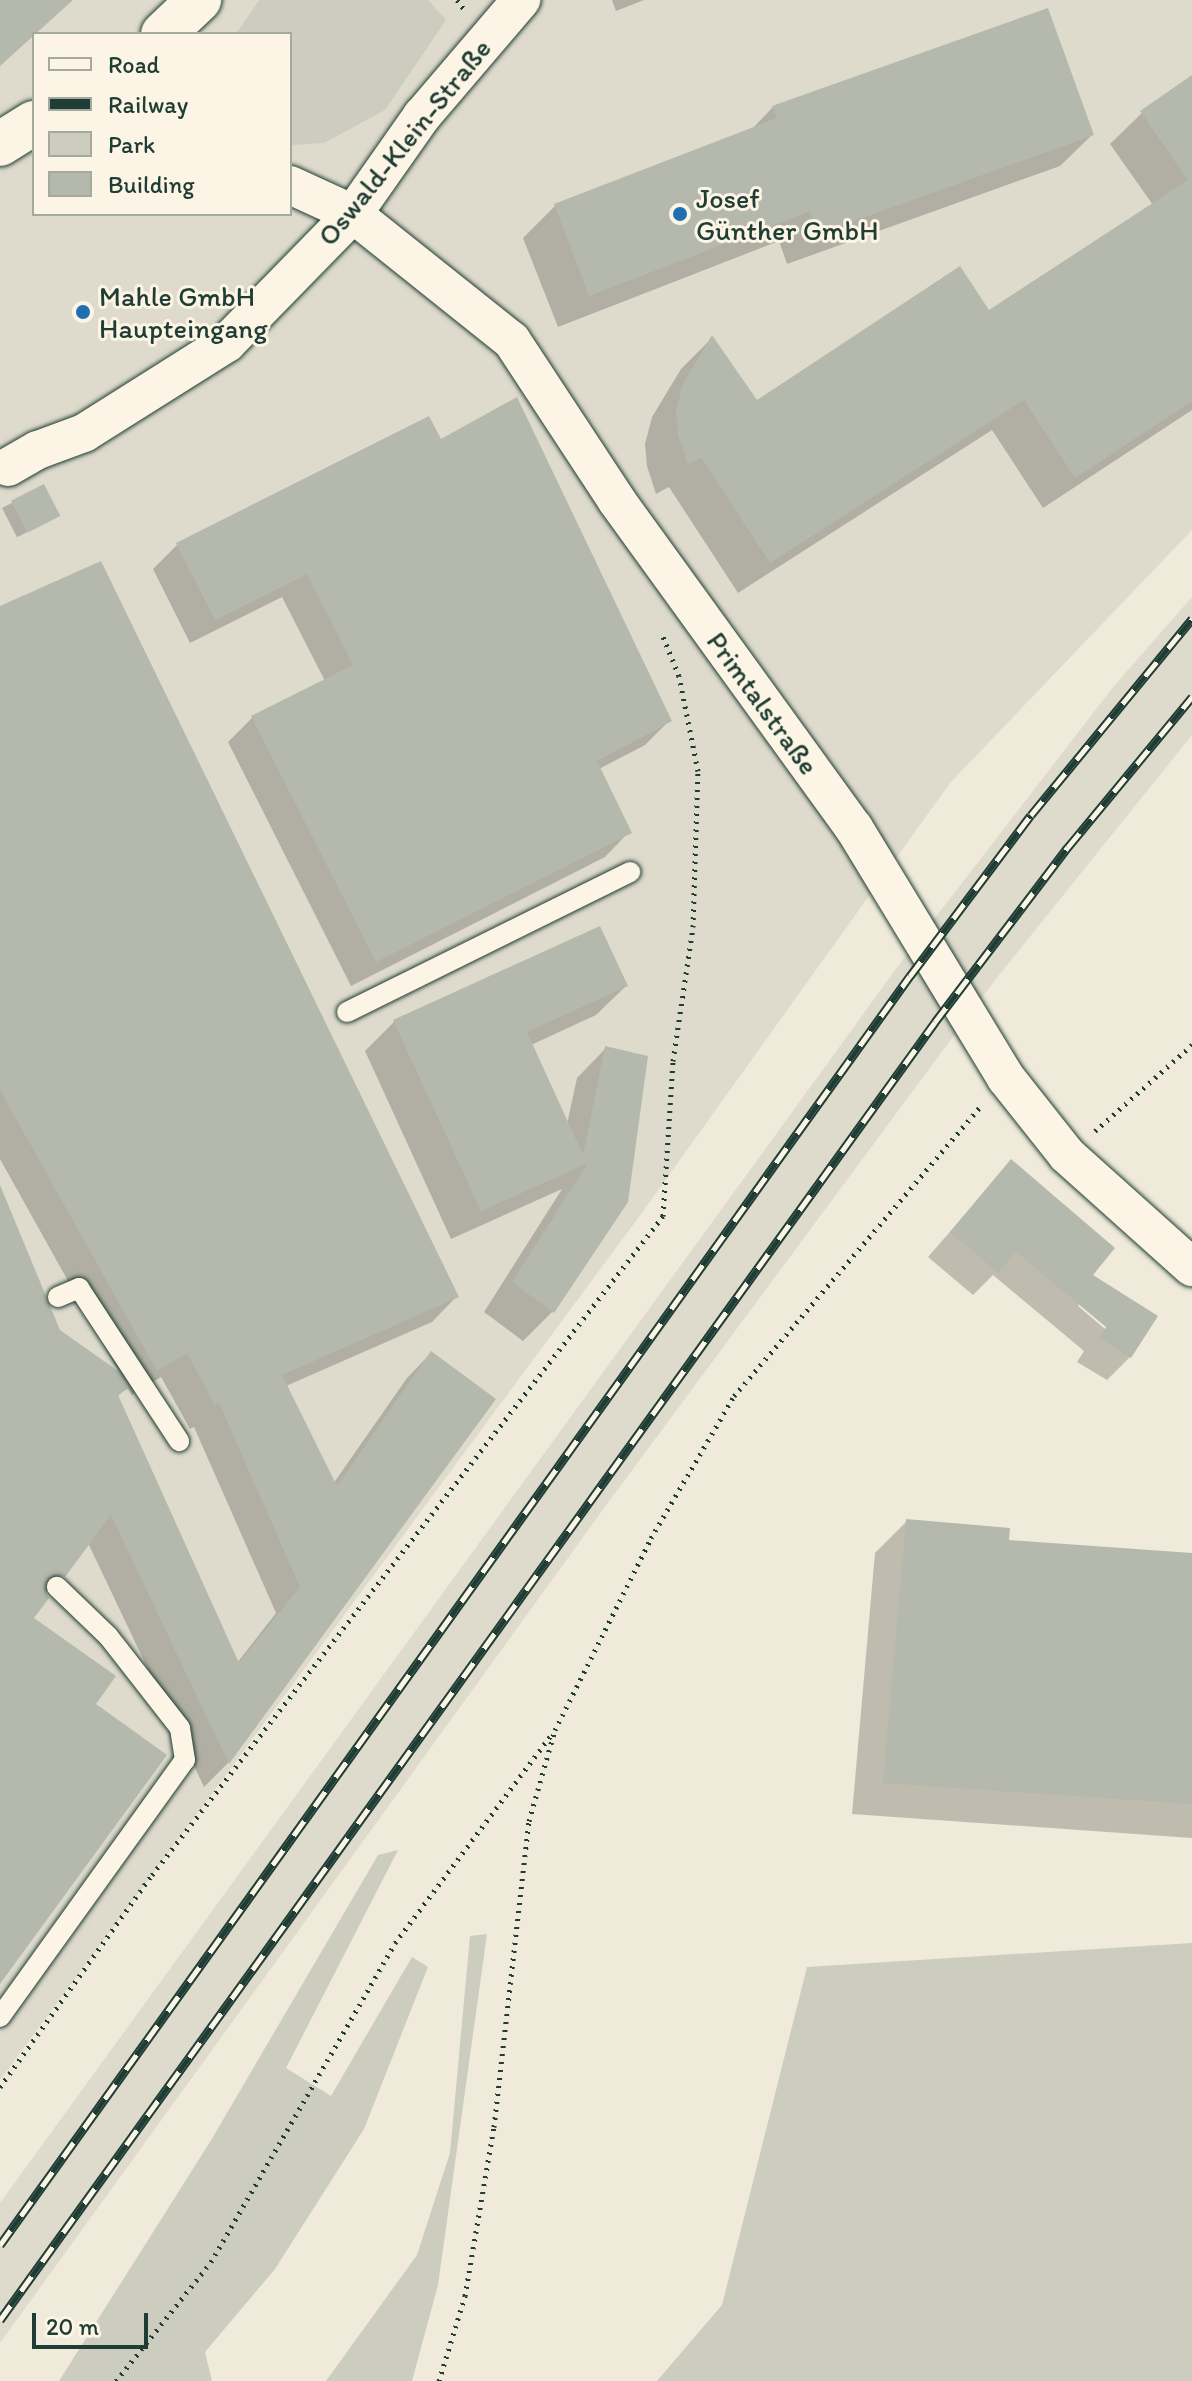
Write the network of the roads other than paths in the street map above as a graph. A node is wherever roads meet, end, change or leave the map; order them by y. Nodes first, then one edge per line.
1 (199, 0) edge
2 (521, 0) edge
3 (165, 32) edge
4 (32, 124) edge
5 (0, 144) edge
6 (292, 186) edge
7 (353, 214) junction
8 (4, 468) edge
9 (630, 872) dead end
10 (347, 1012) dead end
11 (1192, 1267) edge
12 (58, 1297) dead end
13 (179, 1441) dead end
14 (57, 1587) dead end
15 (0, 2017) edge

1 - 3 street
2 - 7 street, Oswald-Klein-Straße
4 - 5 street
6 - 7 street, Primtalstraße
7 - 8 street, Oswald-Klein-Straße
7 - 11 street, Primtalstraße
9 - 10 lane
12 - 13 lane
14 - 15 lane

